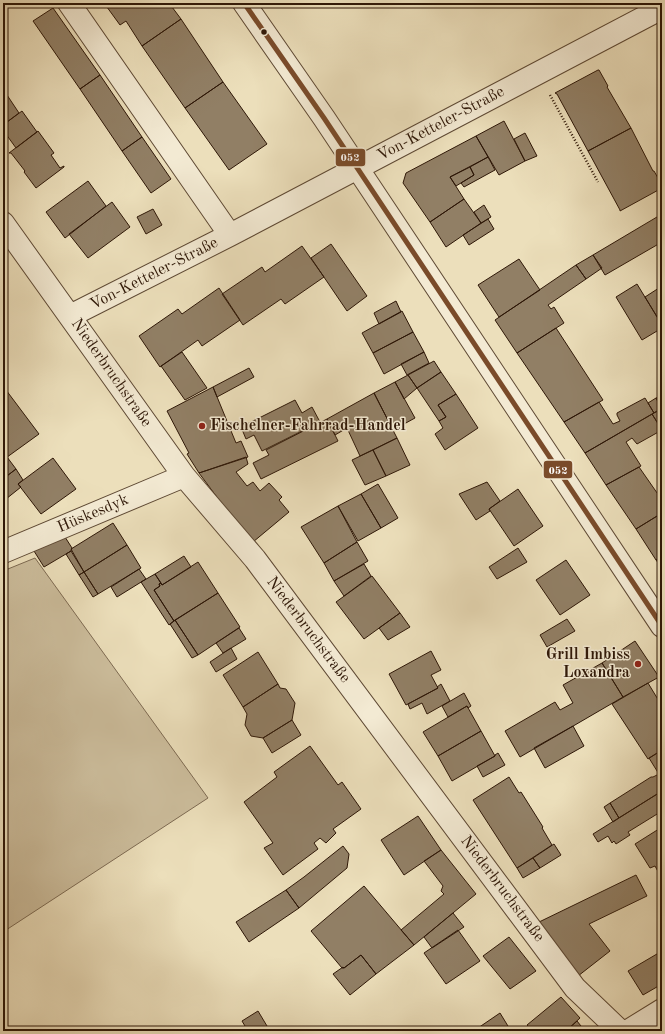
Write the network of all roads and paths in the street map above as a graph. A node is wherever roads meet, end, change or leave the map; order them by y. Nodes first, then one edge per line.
1 (69, 3) edge
2 (244, 3) edge
3 (662, 8) edge
4 (538, 73) junction
5 (356, 169) junction
6 (598, 182) dead end
7 (3, 222) edge
8 (230, 235) junction
9 (70, 316) junction
10 (184, 476) junction
11 (3, 552) edge
12 (662, 626) edge
13 (662, 1010) edge
14 (620, 1031) edge
15 (628, 1031) edge

1 - 8 street
2 - 5 street
3 - 4 street, Von-Ketteler-Straße
4 - 5 street, Von-Ketteler-Straße
4 - 6 path
5 - 8 street, Von-Ketteler-Straße
5 - 12 street
7 - 9 street, Niederbruchstraße
8 - 9 street, Von-Ketteler-Straße
9 - 10 street, Niederbruchstraße
10 - 11 street, Hüskesdyk
10 - 14 street, Niederbruchstraße
13 - 15 street

